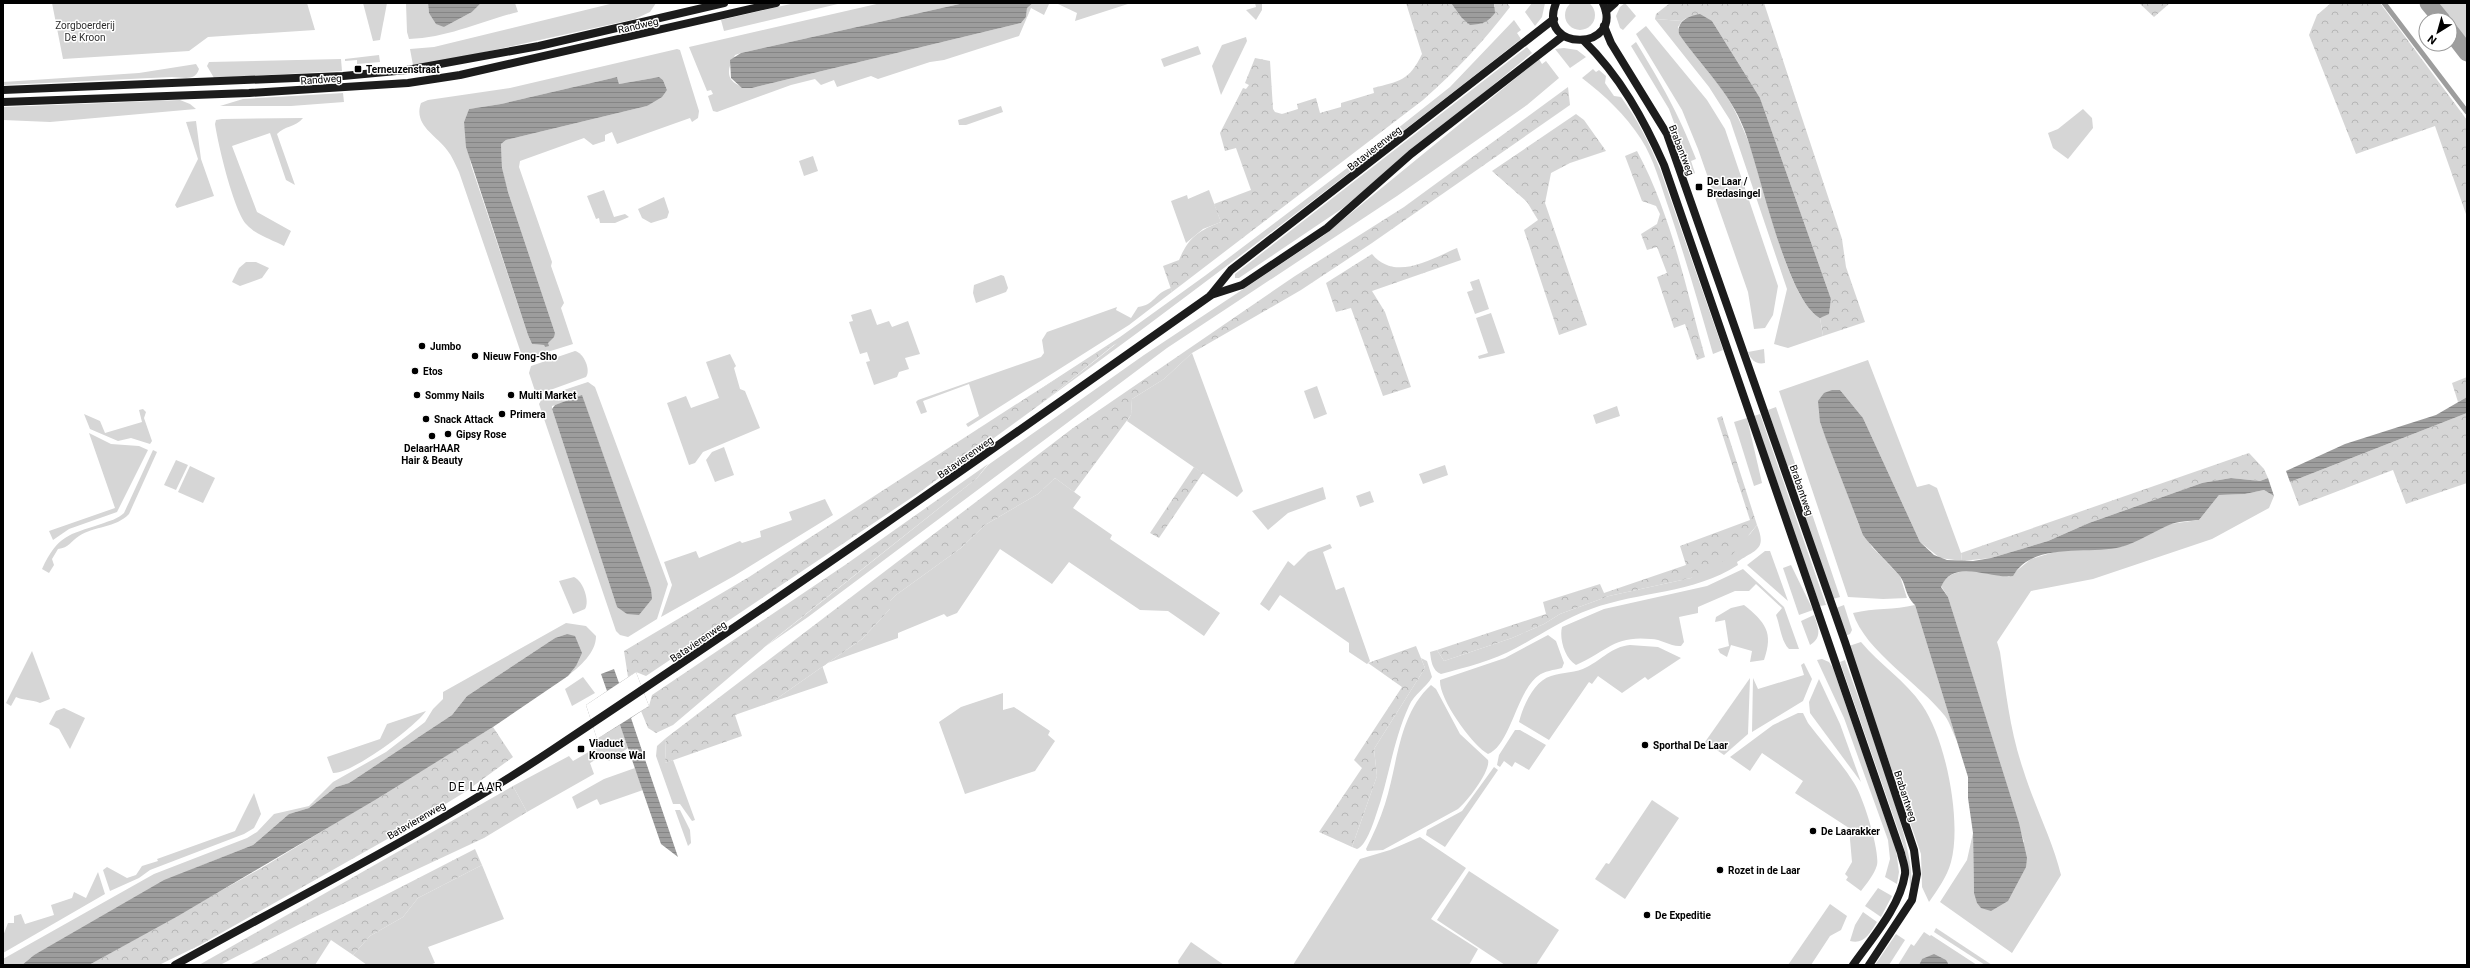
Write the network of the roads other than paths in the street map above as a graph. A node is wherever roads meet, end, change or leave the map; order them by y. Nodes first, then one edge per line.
1 (724, 3) edge
2 (776, 3) edge
3 (1556, 3) edge
4 (1615, 3) edge
5 (1605, 7) edge
6 (1554, 19) junction
7 (1604, 26) junction
8 (1564, 36) junction
9 (1584, 41) junction
10 (3, 90) edge
11 (3, 102) edge
12 (1210, 296) junction
13 (175, 965) edge
14 (1853, 965) edge
15 (1870, 965) edge

1 - 10 street, Randweg
2 - 11 street, Randweg
3 - 6 street
4 - 5 street
5 - 7 street
6 - 8 street
6 - 12 street, Batavierenweg
7 - 9 street
7 - 15 street, Brabantweg
8 - 9 street
8 - 12 street, Batavierenweg
9 - 14 street
12 - 13 street, Batavierenweg

